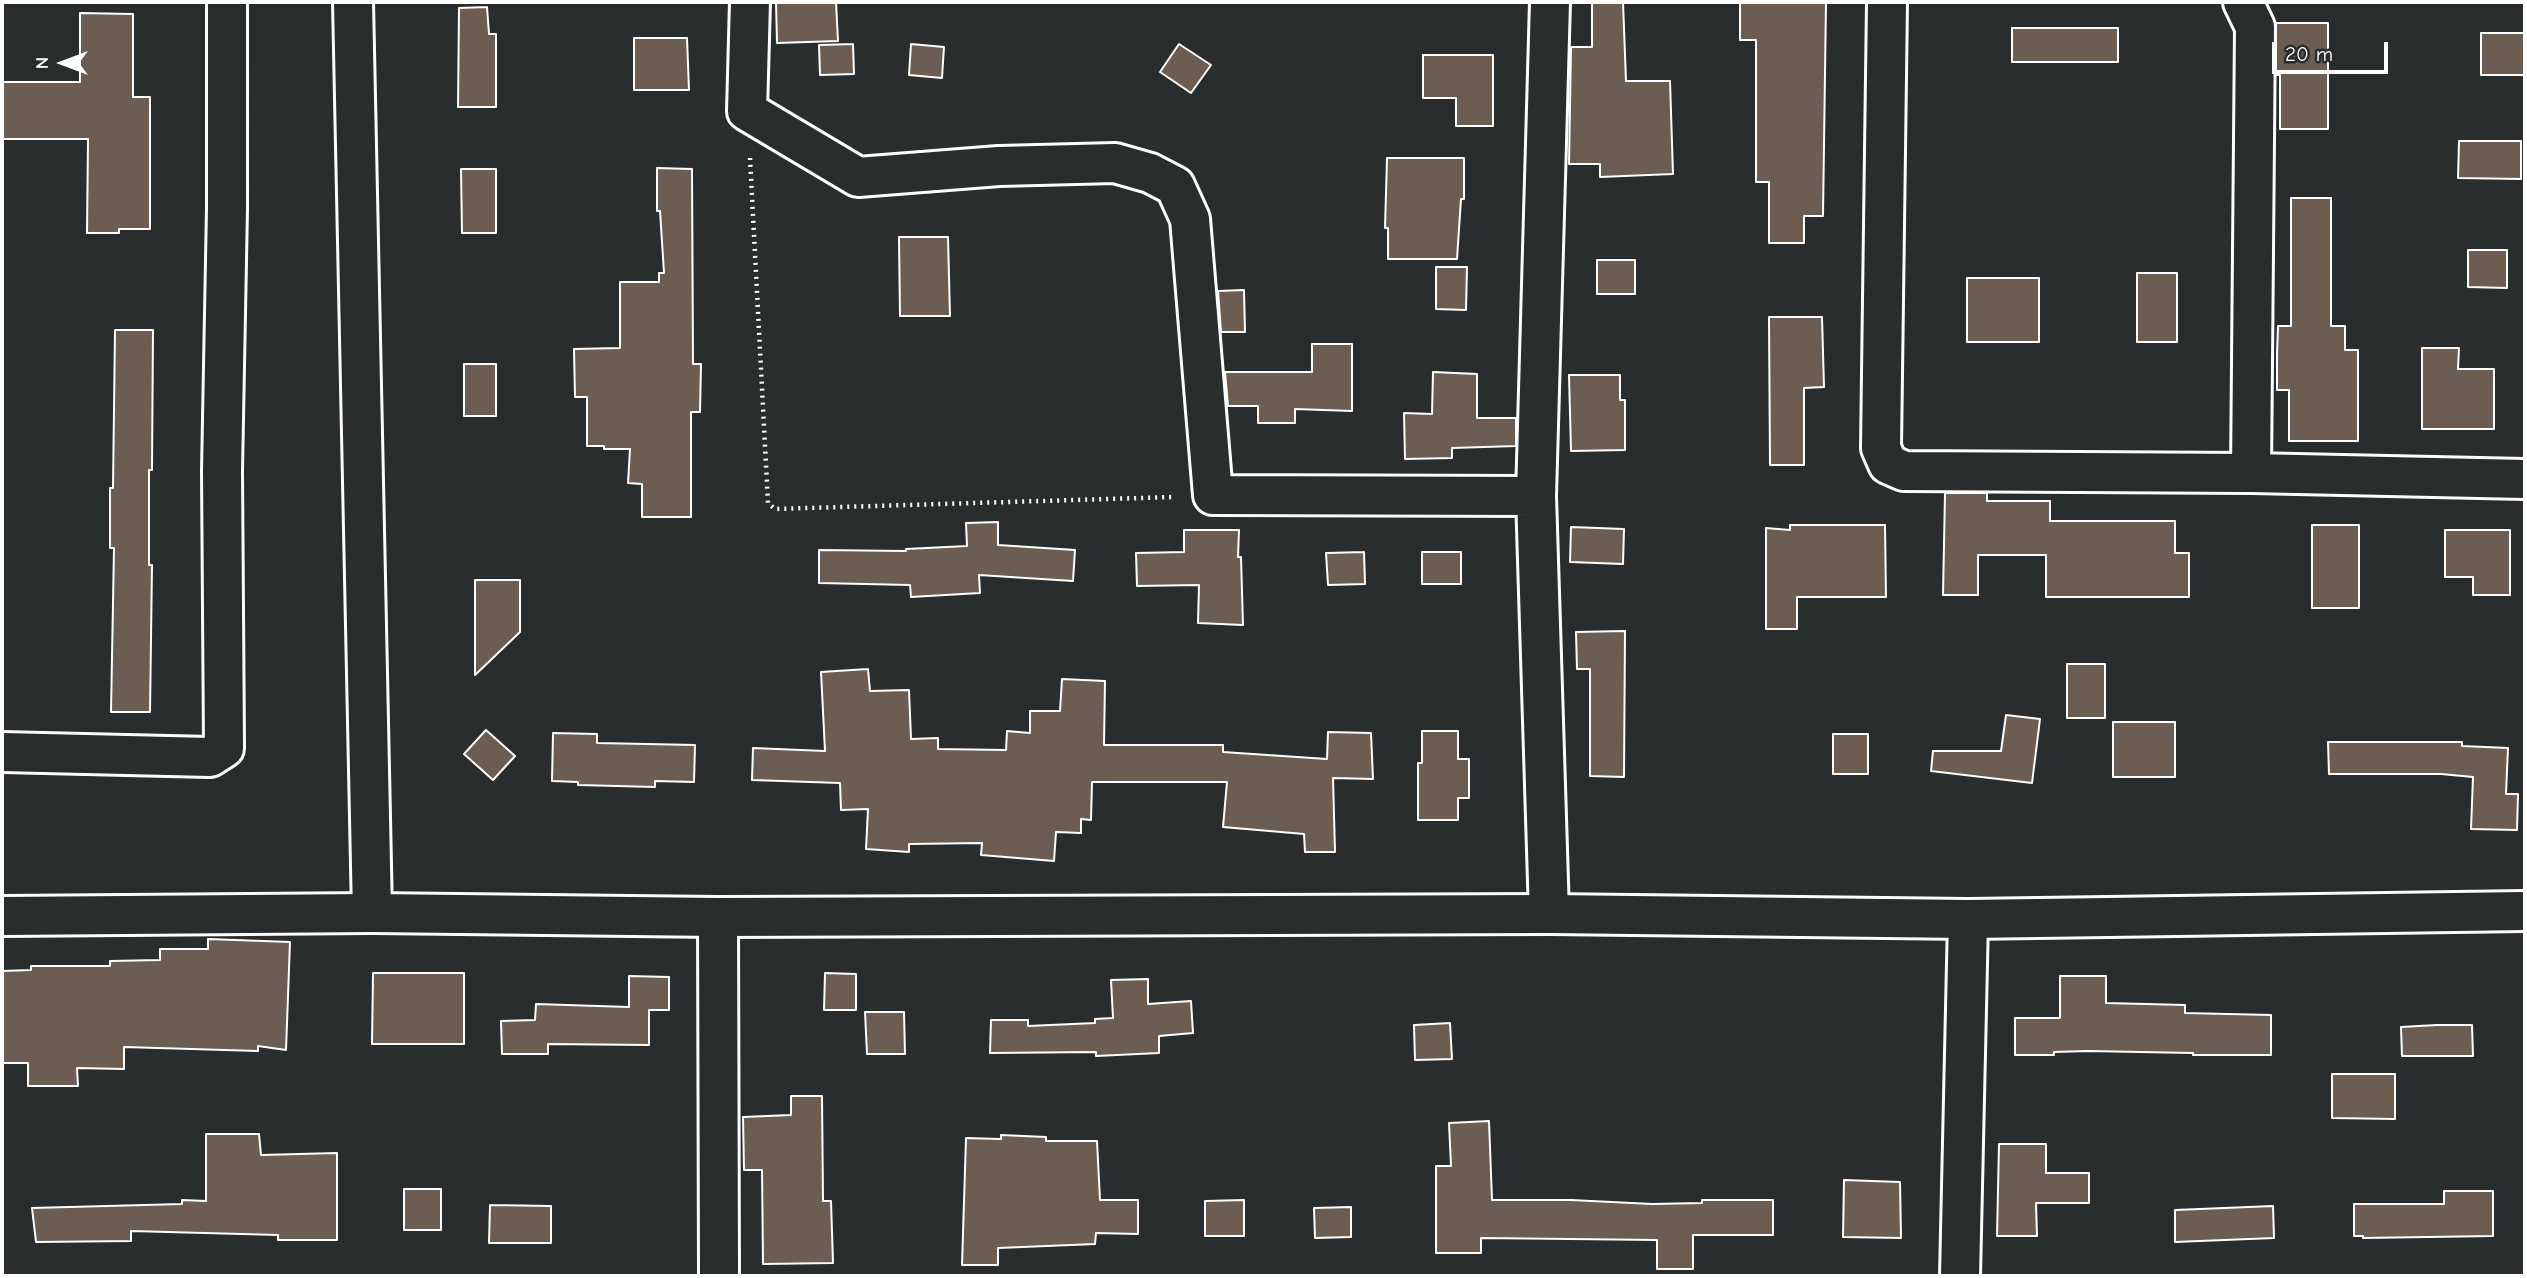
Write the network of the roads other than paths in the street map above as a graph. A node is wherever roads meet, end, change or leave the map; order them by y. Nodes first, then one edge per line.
1 (227, 2) edge
2 (353, 2) edge
3 (750, 2) edge
4 (1550, 2) edge
5 (1887, 2) edge
6 (2244, 2) edge
7 (2251, 473) junction
8 (2525, 480) edge
9 (1536, 496) junction
10 (2, 752) edge
11 (2525, 911) edge
12 (372, 913) junction
13 (1549, 914) junction
14 (2, 916) edge
15 (718, 917) junction
16 (1968, 919) junction
17 (1966, 1275) edge
18 (719, 1276) edge

1 - 10 street
2 - 12 street
3 - 9 street
4 - 9 street
5 - 7 street
6 - 7 street
7 - 8 street
9 - 13 street
11 - 16 street
12 - 14 street
12 - 15 street
13 - 15 street
13 - 16 street
15 - 18 street
16 - 17 street

